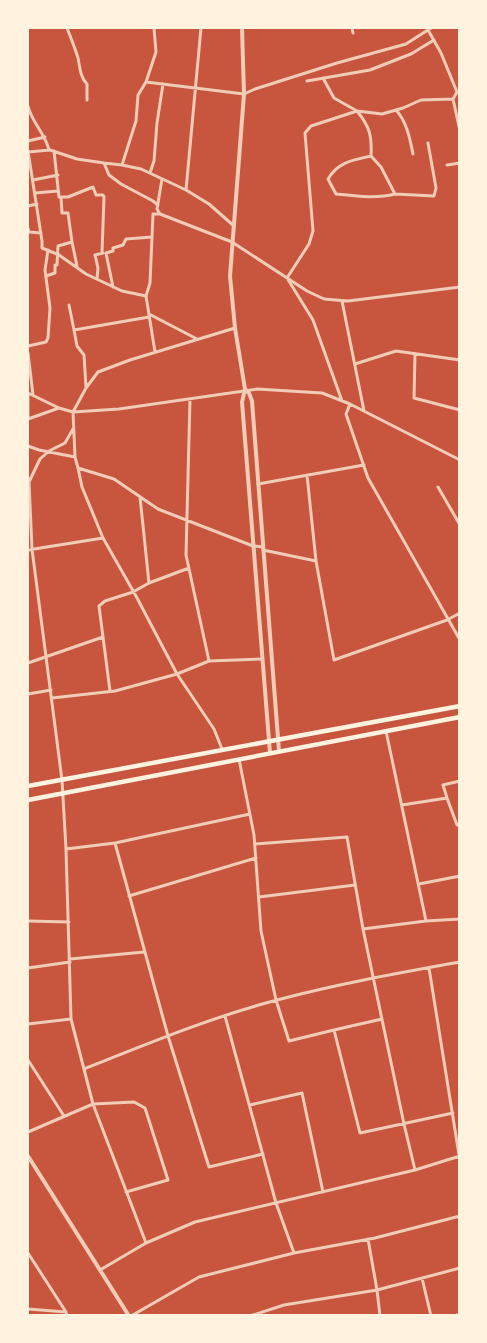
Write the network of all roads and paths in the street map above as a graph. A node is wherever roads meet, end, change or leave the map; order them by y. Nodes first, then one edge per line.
1 (67, 28) edge
2 (154, 28) edge
3 (201, 28) edge
4 (242, 28) edge
5 (352, 28) edge
6 (430, 29) edge
7 (353, 32) dead end
8 (434, 40) junction
9 (323, 78) junction
10 (307, 81) dead end
11 (146, 82) junction
12 (163, 84) junction
13 (195, 88) junction
14 (458, 93) edge
15 (244, 94) junction
16 (453, 99) junction
17 (87, 100) dead end
18 (28, 106) edge
19 (396, 110) junction
20 (357, 111) junction
21 (29, 118) edge
22 (460, 132) edge
23 (45, 137) junction
24 (28, 141) edge
25 (428, 143) dead end
26 (50, 150) junction
27 (54, 151) junction
28 (28, 152) edge
29 (413, 154) dead end
30 (371, 156) junction
31 (460, 163) edge
32 (104, 164) junction
33 (122, 164) junction
34 (447, 165) dead end
35 (150, 173) junction
36 (58, 176) junction
37 (162, 179) junction
38 (33, 180) junction
39 (186, 190) junction
40 (58, 191) junction
41 (35, 193) junction
42 (396, 194) junction
43 (61, 197) junction
44 (37, 204) junction
45 (158, 205) junction
46 (28, 206) edge
47 (160, 214) junction
48 (234, 226) junction
49 (28, 228) edge
50 (41, 233) junction
51 (152, 237) junction
52 (72, 242) junction
53 (232, 242) junction
54 (48, 250) junction
55 (104, 253) junction
56 (59, 255) junction
57 (77, 267) junction
58 (46, 276) junction
59 (287, 278) junction
60 (97, 279) junction
61 (113, 287) junction
62 (460, 287) edge
63 (146, 296) junction
64 (342, 301) junction
65 (69, 305) dead end
66 (149, 315) junction
67 (236, 328) junction
68 (74, 330) junction
69 (198, 339) junction
70 (28, 346) edge
71 (156, 352) junction
72 (28, 353) edge
73 (415, 354) junction
74 (460, 360) edge
75 (355, 364) junction
76 (86, 388) junction
77 (245, 389) junction
78 (28, 393) edge
79 (33, 395) junction
80 (190, 399) junction
81 (342, 401) junction
82 (350, 404) junction
83 (59, 408) junction
84 (460, 410) edge
85 (364, 411) junction
86 (73, 412) junction
87 (28, 419) edge
88 (73, 429) junction
89 (28, 446) edge
90 (48, 452) junction
91 (75, 457) junction
92 (460, 460) edge
93 (364, 465) junction
94 (78, 468) junction
95 (28, 475) edge
96 (308, 475) junction
97 (29, 482) edge
98 (258, 484) junction
99 (438, 487) dead end
100 (140, 497) junction
101 (188, 520) junction
102 (460, 525) edge
103 (103, 538) junction
104 (253, 546) junction
105 (30, 549) edge
106 (263, 549) junction
107 (316, 561) junction
108 (189, 568) junction
109 (149, 583) junction
110 (133, 592) junction
111 (460, 613) edge
112 (447, 620) junction
113 (103, 637) junction
114 (460, 640) edge
115 (47, 658) junction
116 (262, 659) junction
117 (209, 660) junction
118 (28, 663) edge
119 (177, 674) junction
120 (51, 690) junction
121 (110, 692) junction
122 (28, 694) edge
123 (52, 698) junction
124 (460, 706) edge
125 (460, 717) edge
126 (386, 731) junction
127 (278, 739) junction
128 (269, 740) junction
129 (222, 750) junction
130 (280, 751) junction
131 (270, 753) junction
132 (239, 759) junction
133 (62, 780) junction
134 (460, 781) edge
135 (28, 786) edge
136 (63, 793) junction
137 (447, 798) junction
138 (28, 800) edge
139 (402, 806) junction
140 (250, 814) junction
141 (460, 825) edge
142 (115, 843) junction
143 (255, 844) junction
144 (66, 849) junction
145 (256, 858) junction
146 (460, 876) edge
147 (419, 884) junction
148 (355, 885) junction
149 (129, 896) junction
150 (258, 896) junction
151 (460, 919) edge
152 (28, 921) edge
153 (426, 921) junction
154 (69, 922) junction
155 (363, 929) junction
156 (144, 952) junction
157 (70, 960) junction
158 (460, 962) edge
159 (28, 968) edge
160 (429, 968) junction
161 (374, 978) junction
162 (276, 1000) junction
163 (225, 1016) junction
164 (382, 1018) junction
165 (71, 1019) junction
166 (28, 1024) edge
167 (334, 1030) junction
168 (168, 1036) junction
169 (28, 1060) edge
170 (84, 1068) junction
171 (93, 1104) junction
172 (250, 1105) junction
173 (453, 1113) junction
174 (64, 1116) junction
175 (404, 1124) junction
176 (28, 1132) edge
177 (263, 1154) junction
178 (28, 1156) edge
179 (459, 1156) edge
180 (460, 1161) edge
181 (415, 1170) junction
182 (126, 1192) junction
183 (323, 1192) junction
184 (276, 1203) junction
185 (460, 1216) edge
186 (368, 1239) junction
187 (146, 1242) junction
188 (28, 1253) edge
189 (294, 1253) junction
190 (460, 1268) edge
191 (100, 1270) junction
192 (422, 1278) junction
193 (377, 1290) junction
194 (28, 1309) edge
195 (67, 1314) edge
196 (460, 1314) edge
197 (130, 1316) edge
198 (250, 1316) edge
199 (380, 1316) edge
200 (431, 1316) edge
201 (455, 1316) edge

1 - 17 street
2 - 11 street
3 - 13 street
4 - 15 street
5 - 7 street
6 - 8 street
6 - 15 street
8 - 9 street
8 - 14 street
9 - 10 street
9 - 20 street
11 - 12 street
11 - 33 street
12 - 13 street
12 - 35 street
13 - 15 street
13 - 39 street
14 - 16 street
15 - 48 street
16 - 19 street
16 - 22 street
18 - 21 street
19 - 20 street
19 - 29 street
20 - 30 street
20 - 59 street
21 - 23 street
23 - 24 street
23 - 26 street
25 - 42 street
26 - 27 street
26 - 28 street
27 - 32 street
27 - 36 street
28 - 38 street
30 - 42 street
30 - 42 street
31 - 34 street
32 - 33 street
32 - 45 street
33 - 35 street
35 - 37 street
36 - 38 street
36 - 40 street
37 - 39 street
37 - 45 street
38 - 41 street
39 - 48 street
40 - 41 street
40 - 43 street
41 - 44 street
43 - 52 street
43 - 55 street
44 - 46 street
44 - 50 street
45 - 47 street
47 - 51 street
47 - 53 street
48 - 53 street
49 - 50 street
50 - 54 street
51 - 55 street
51 - 63 street
52 - 56 street
52 - 57 street
53 - 59 street
53 - 67 street
54 - 56 street
54 - 58 street
55 - 60 street
55 - 61 street
56 - 57 street
56 - 58 street
57 - 60 street
58 - 70 street
59 - 64 street
59 - 81 street
60 - 61 street
61 - 63 street
62 - 64 street
63 - 66 street
64 - 75 street
65 - 68 street
66 - 68 street
66 - 69 street
66 - 71 street
67 - 69 street
67 - 77 street
68 - 76 street
69 - 71 street
71 - 76 street
72 - 79 street
73 - 74 street
73 - 75 street
73 - 84 street
75 - 85 street
76 - 86 street
77 - 80 street
77 - 81 street
77 - 98 street
77 - 104 street
78 - 79 street
78 - 87 street
79 - 83 street
80 - 86 street
80 - 101 street
81 - 82 street
82 - 85 street
82 - 93 street
83 - 86 street
83 - 87 street
85 - 92 street
86 - 88 street
88 - 90 street
88 - 91 street
89 - 90 street
90 - 91 street
90 - 97 street
91 - 94 street
93 - 96 street
93 - 112 street
94 - 100 street
94 - 103 street
95 - 97 street
96 - 98 street
96 - 107 street
97 - 105 street
98 - 106 street
99 - 102 street
100 - 101 street
100 - 109 street
101 - 104 street
101 - 108 street
103 - 105 street
103 - 110 street
104 - 106 street
104 - 116 street
105 - 115 street
106 - 107 street
106 - 127 street
107 - 112 street
108 - 109 street
108 - 117 street
109 - 110 street
110 - 113 street
110 - 119 street
111 - 112 street
112 - 114 street
113 - 115 street
113 - 121 street
115 - 118 street
115 - 120 street
116 - 117 street
116 - 128 street
117 - 119 street
119 - 121 street
119 - 129 street
120 - 122 street
120 - 123 street
121 - 123 street
123 - 133 street
124 - 127 main road
125 - 126 main road
126 - 130 main road
126 - 139 street
127 - 128 main road
127 - 130 street
128 - 129 main road
128 - 131 street
129 - 133 main road
130 - 131 main road
131 - 132 main road
132 - 136 main road
132 - 140 street
133 - 135 main road
133 - 136 street
134 - 137 street
136 - 138 main road
136 - 144 street
137 - 139 street
137 - 141 street
139 - 147 street
140 - 142 street
140 - 143 street
142 - 144 street
142 - 149 street
143 - 145 street
143 - 148 street
144 - 154 street
145 - 149 street
145 - 150 street
146 - 147 street
147 - 153 street
148 - 150 street
148 - 155 street
149 - 156 street
150 - 162 street
151 - 153 street
152 - 154 street
153 - 155 street
154 - 157 street
155 - 161 street
156 - 157 street
156 - 168 street
157 - 159 street
157 - 165 street
158 - 160 street
160 - 161 street
160 - 173 street
161 - 162 street
161 - 164 street
162 - 163 street
162 - 167 street
163 - 168 street
163 - 172 street
164 - 167 street
164 - 175 street
165 - 166 street
165 - 170 street
167 - 175 street
168 - 170 street
168 - 177 street
169 - 174 street
170 - 171 street
171 - 174 street
171 - 182 street
171 - 182 street
172 - 177 street
172 - 183 street
173 - 175 street
173 - 179 street
174 - 176 street
175 - 181 street
177 - 184 street
178 - 191 street
179 - 180 street
179 - 181 street
181 - 183 street
182 - 187 street
183 - 184 street
184 - 187 street
184 - 189 street
185 - 186 street
186 - 189 street
186 - 193 street
187 - 191 street
188 - 195 street
189 - 197 street
190 - 192 street
191 - 197 street
192 - 193 street
192 - 200 street
193 - 198 street
193 - 199 street
194 - 195 street
196 - 201 street

